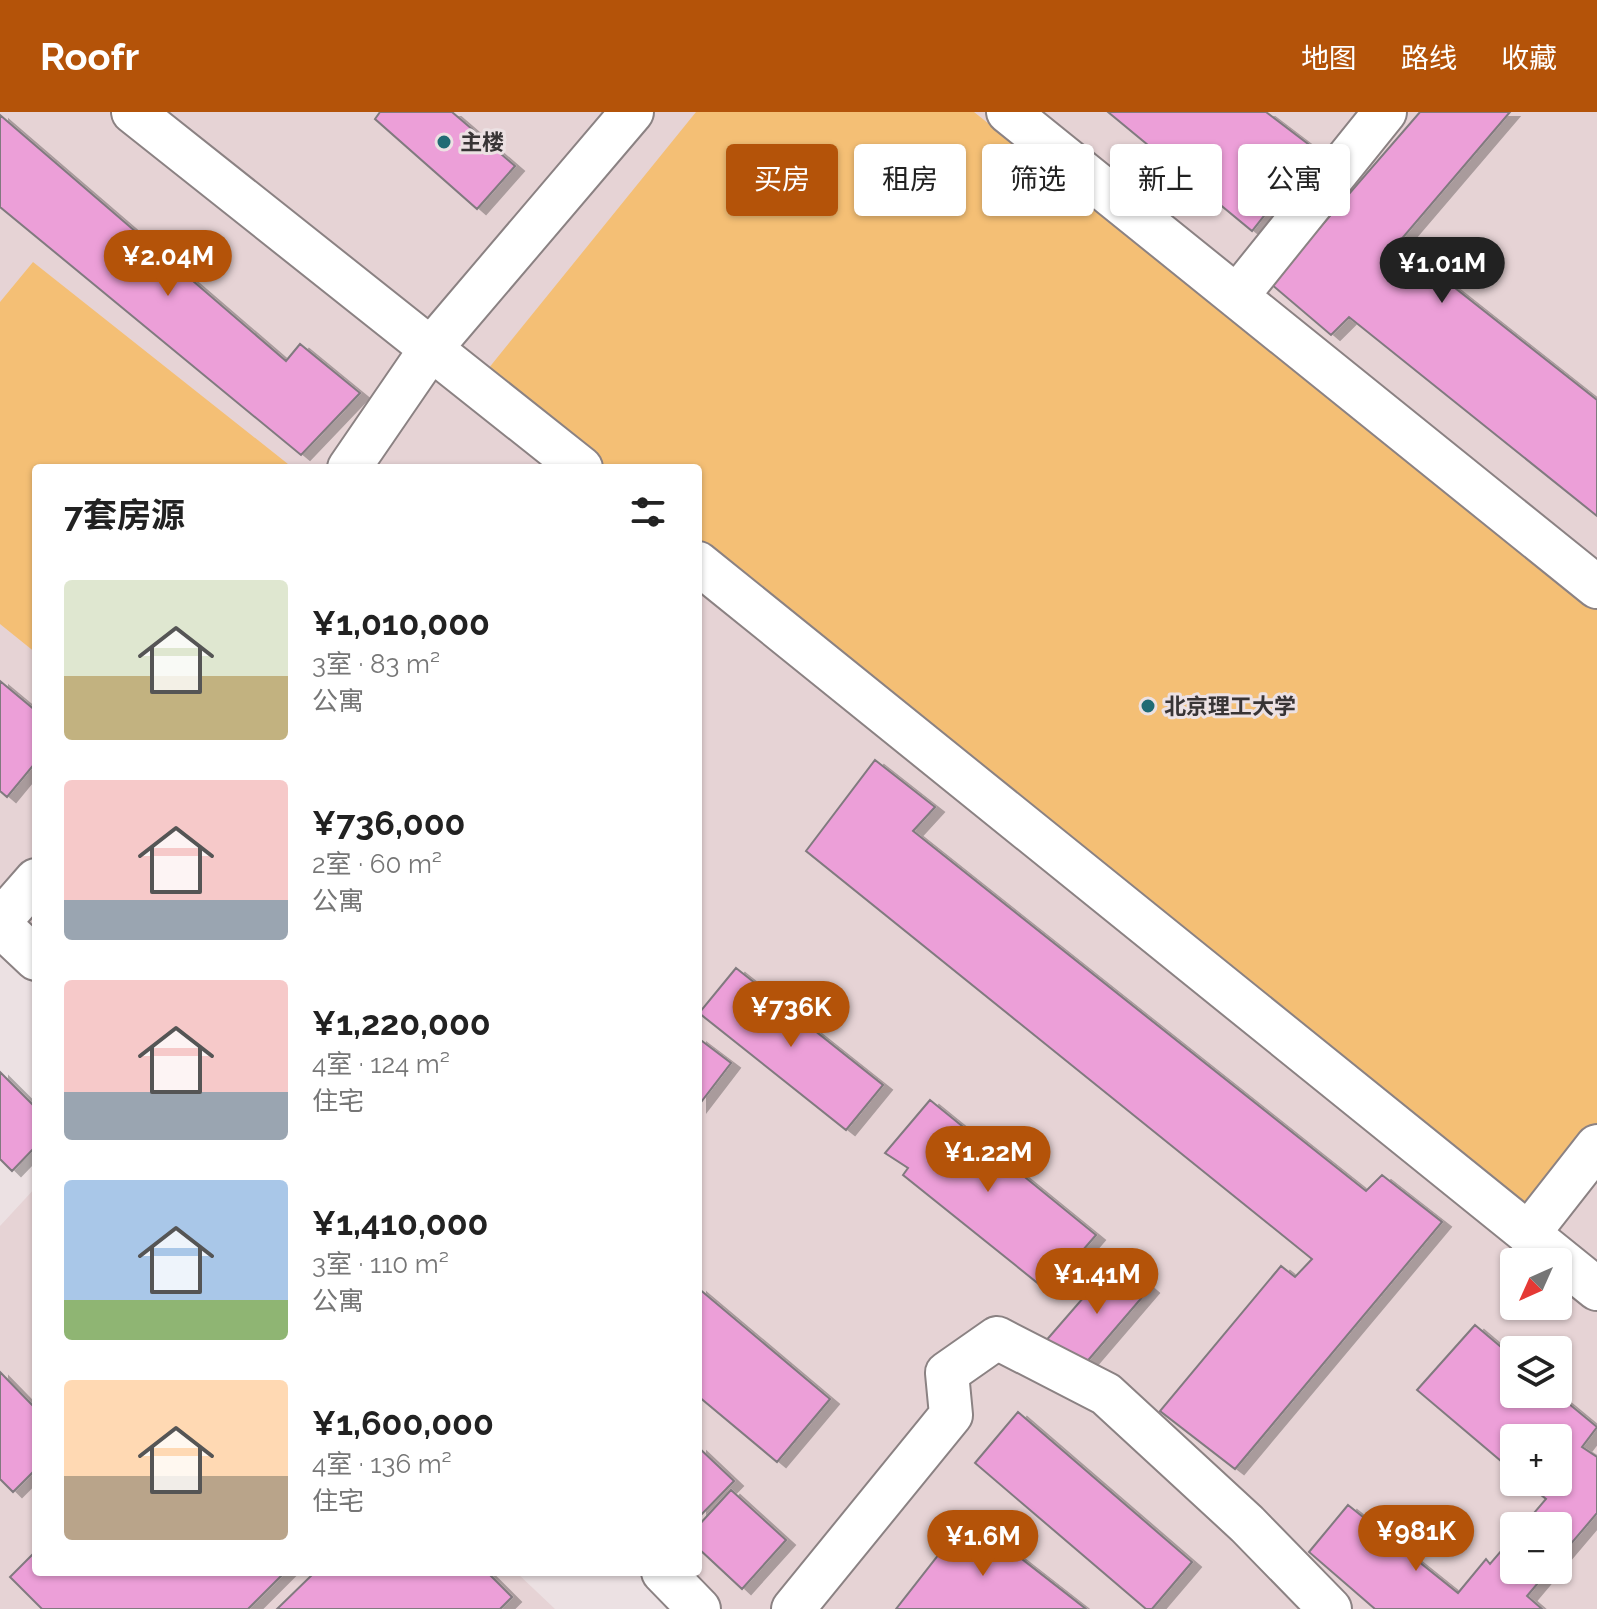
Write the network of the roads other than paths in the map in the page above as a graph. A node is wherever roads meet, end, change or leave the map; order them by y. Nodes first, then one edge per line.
1 (133, 112) edge
2 (632, 112) edge
3 (1008, 112) edge
4 (1385, 112) edge
5 (1237, 296) junction
6 (432, 347) junction
7 (352, 464) edge
8 (576, 464) edge
9 (702, 566) edge
10 (1597, 587) edge
11 (32, 885) edge
12 (0, 923) edge
13 (32, 955) edge
14 (1597, 1146) edge
15 (1528, 1234) junction
16 (1597, 1289) edge
17 (667, 1576) edge
18 (699, 1609) edge
19 (793, 1609) edge
20 (1330, 1609) edge

1 - 6 street
2 - 6 street
3 - 5 street
4 - 5 street
5 - 10 street
6 - 7 street
6 - 8 street
9 - 15 street
11 - 12 street
12 - 13 street
14 - 15 street
15 - 16 street
17 - 18 street
19 - 20 street

